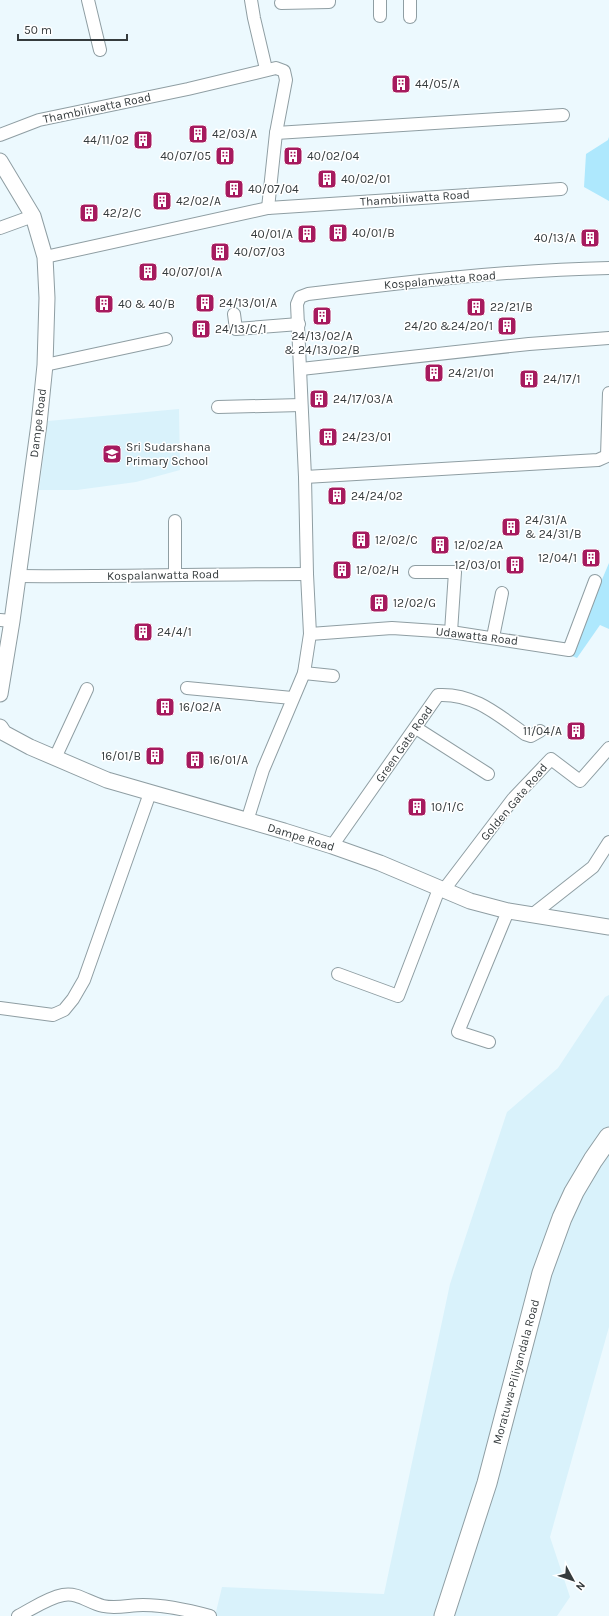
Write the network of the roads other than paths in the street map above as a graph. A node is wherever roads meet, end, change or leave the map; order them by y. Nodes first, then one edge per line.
1 (88, 0) edge
2 (252, 0) edge
3 (329, 0) edge
4 (380, 0) edge
5 (410, 0) edge
6 (282, 3) dead end
7 (380, 16) dead end
8 (410, 16) dead end
9 (100, 50) dead end
10 (266, 69) junction
11 (563, 115) dead end
12 (276, 133) junction
13 (0, 135) edge
14 (0, 161) edge
15 (561, 189) dead end
16 (268, 208) junction
17 (33, 216) junction
18 (0, 228) edge
19 (45, 257) junction
20 (609, 268) edge
21 (234, 314) dead end
22 (299, 324) junction
23 (609, 338) edge
24 (166, 339) dead end
25 (45, 364) junction
26 (300, 369) junction
27 (609, 393) edge
28 (301, 405) junction
29 (218, 407) dead end
30 (305, 477) junction
31 (175, 521) dead end
32 (415, 572) dead end
33 (175, 574) junction
34 (307, 574) junction
35 (18, 576) junction
36 (595, 581) dead end
37 (502, 593) dead end
38 (6, 620) edge
39 (451, 632) junction
40 (310, 634) junction
41 (493, 637) junction
42 (304, 673) junction
43 (333, 676) dead end
44 (187, 688) dead end
45 (87, 689) dead end
46 (0, 694) edge
47 (292, 698) junction
48 (416, 728) junction
49 (540, 731) dead end
50 (1, 733) edge
51 (609, 748) edge
52 (55, 758) junction
53 (488, 774) dead end
54 (150, 793) junction
55 (247, 820) junction
56 (609, 842) edge
57 (332, 846) junction
58 (441, 890) junction
59 (508, 911) junction
60 (532, 915) junction
61 (609, 927) edge
62 (338, 974) dead end
63 (0, 1008) edge
64 (489, 1042) dead end
65 (609, 1137) edge
66 (18, 1616) edge
67 (210, 1616) edge
68 (444, 1616) edge

1 - 9 street
2 - 10 street
3 - 6 street
4 - 7 street
5 - 8 street
10 - 12 street, Thambiliwatta Road
10 - 13 street, Thambiliwatta Road
11 - 12 street
12 - 16 street, Thambiliwatta Road
14 - 17 street, Dampe Road
15 - 16 street, Thambiliwatta Road
16 - 19 street, Thambiliwatta Road
17 - 18 street
17 - 19 street, Dampe Road
19 - 25 street, Dampe Road
20 - 22 street, Kospalanwatta Road
21 - 22 street
22 - 26 street, Kospalanwatta Road
23 - 26 street
24 - 25 street
25 - 35 street, Dampe Road
26 - 28 street, Kospalanwatta Road
27 - 30 street
28 - 29 street
28 - 30 street, Kospalanwatta Road
30 - 34 street, Kospalanwatta Road
31 - 33 street
32 - 39 street
33 - 34 street, Kospalanwatta Road
33 - 35 street, Kospalanwatta Road
34 - 40 street, Kospalanwatta Road
35 - 38 street, Dampe Road
36 - 41 street, Udawatta Road
37 - 41 street
38 - 46 street, Dampe Road
39 - 40 street, Udawatta Road
39 - 41 street, Udawatta Road
40 - 42 street, Kospalanwatta Road
42 - 43 street
42 - 47 street, Kospalanwatta Road
44 - 47 street
45 - 52 street
47 - 55 street, Kospalanwatta Road
48 - 49 street, Green Gate Road
48 - 53 street
48 - 57 street, Green Gate Road
50 - 52 street, Dampe Road
51 - 58 street, Golden Gate Road
52 - 54 street, Dampe Road
54 - 55 street, Dampe Road
54 - 63 street
55 - 57 street, Dampe Road
56 - 60 street
57 - 58 street, Dampe Road
58 - 59 street, Dampe Road
58 - 62 street
59 - 60 street, Dampe Road
59 - 64 street
60 - 61 street, Dampe Road
65 - 68 main road, Moratuwa-Piliyandala Road
66 - 67 street

